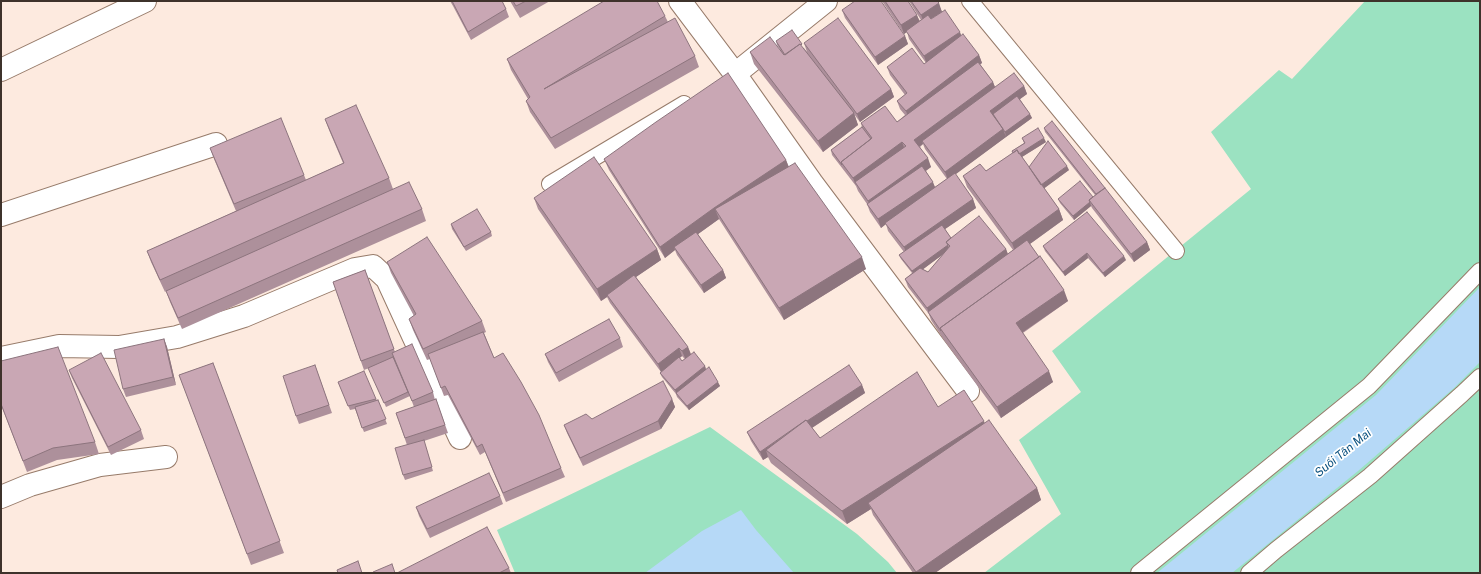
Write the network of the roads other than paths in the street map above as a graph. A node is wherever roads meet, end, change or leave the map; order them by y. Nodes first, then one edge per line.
1 (145, 1) edge
2 (680, 1) edge
3 (826, 1) edge
4 (970, 1) edge
5 (1, 70) edge
6 (728, 78) junction
7 (694, 98) edge
8 (216, 144) edge
9 (550, 184) dead end
10 (1, 215) edge
11 (1176, 251) dead end
12 (1480, 271) edge
13 (1, 358) edge
14 (1480, 377) edge
15 (968, 391) dead end
16 (460, 438) dead end
17 (166, 457) dead end
18 (1, 496) edge
19 (1139, 573) edge
20 (1248, 573) edge

1 - 5 street
2 - 6 street
3 - 6 street
4 - 11 lane
6 - 15 street
7 - 9 lane
8 - 10 street
12 - 19 lane
13 - 16 street
14 - 20 lane
17 - 18 street

